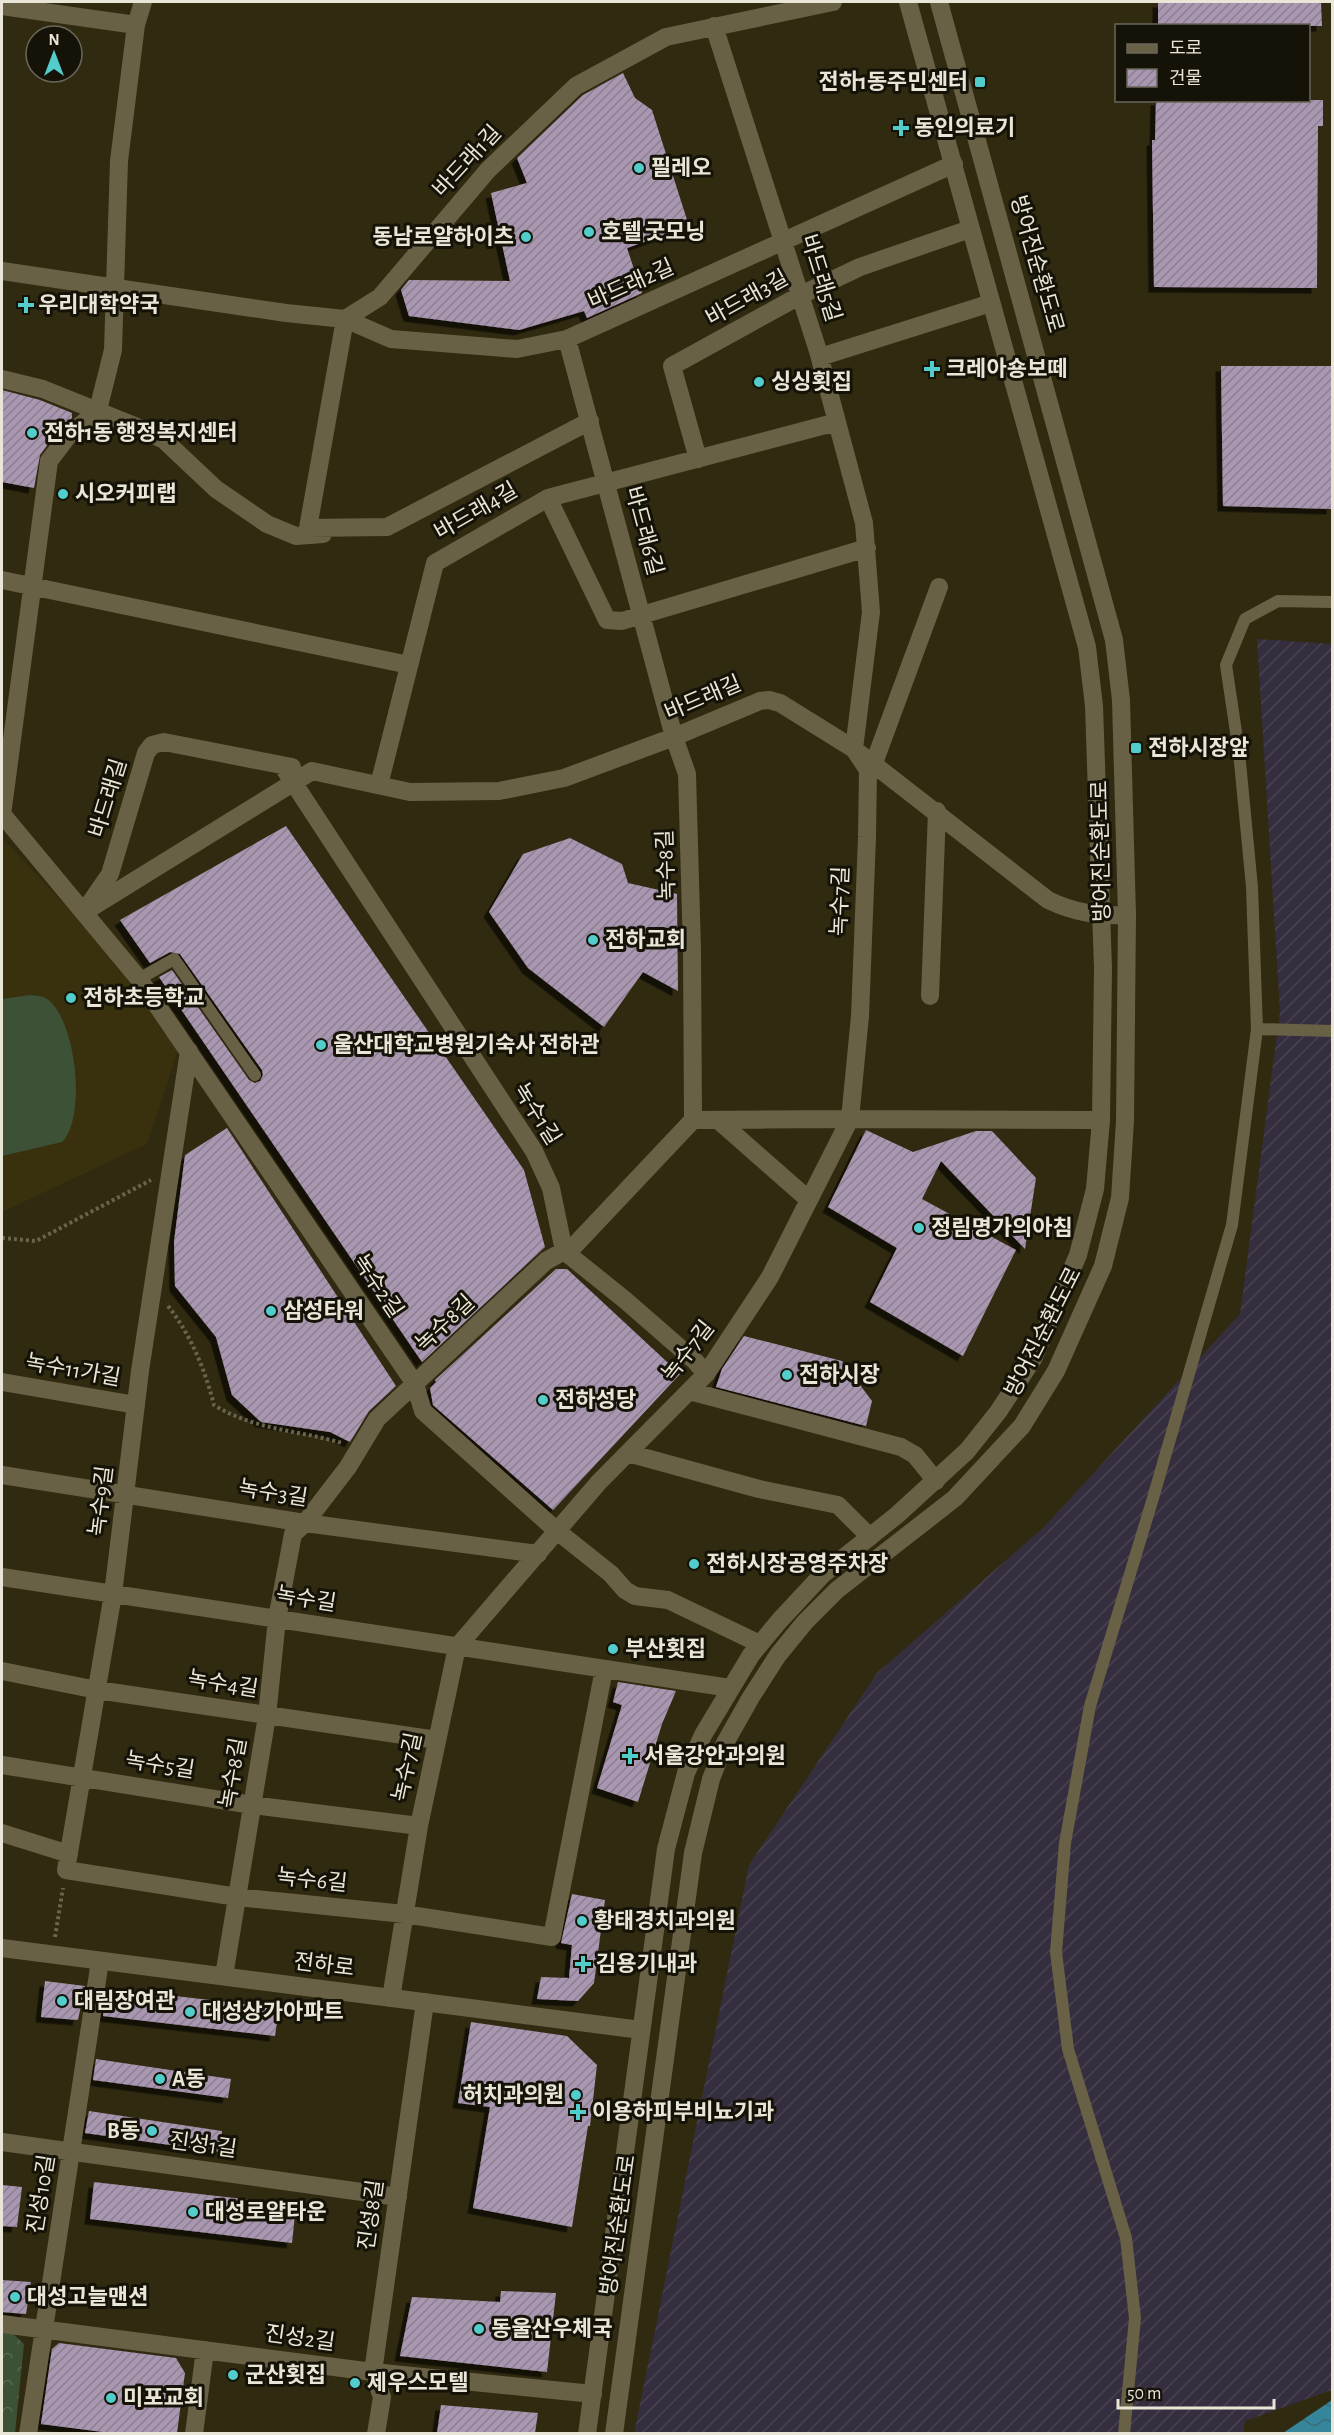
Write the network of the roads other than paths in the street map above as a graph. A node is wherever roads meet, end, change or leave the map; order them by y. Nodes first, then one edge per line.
1 (143, 2) edge
2 (832, 2) edge
3 (908, 2) edge
4 (939, 2) edge
5 (2, 6) edge
6 (136, 25) junction
7 (714, 26) junction
8 (954, 164) junction
9 (970, 229) junction
10 (784, 242) junction
11 (2, 271) edge
12 (115, 288) junction
13 (801, 295) junction
14 (991, 303) junction
15 (345, 319) junction
16 (567, 339) junction
17 (820, 357) junction
18 (2, 379) edge
19 (98, 410) junction
20 (590, 421) junction
21 (837, 422) junction
22 (698, 459) junction
23 (606, 483) junction
24 (548, 498) junction
25 (387, 527) junction
26 (867, 548) junction
27 (2, 580) edge
28 (33, 586) junction
29 (939, 587) dead end
30 (1332, 602) edge
31 (642, 615) junction
32 (409, 665) junction
33 (674, 737) junction
34 (854, 748) junction
35 (874, 764) junction
36 (282, 765) junction
37 (312, 771) junction
38 (293, 783) junction
39 (380, 785) junction
40 (937, 811) junction
41 (2, 814) edge
42 (84, 912) junction
43 (1127, 915) junction
44 (1101, 916) junction
45 (139, 978) junction
46 (930, 996) dead end
47 (1257, 1029) junction
48 (1332, 1031) edge
49 (189, 1051) junction
50 (255, 1075) dead end
51 (850, 1119) junction
52 (693, 1120) junction
53 (718, 1120) junction
54 (1101, 1120) junction
55 (809, 1200) junction
56 (564, 1251) junction
57 (706, 1374) junction
58 (2, 1382) edge
59 (415, 1384) junction
60 (689, 1391) junction
61 (136, 1406) junction
62 (628, 1453) junction
63 (2, 1475) edge
64 (936, 1481) junction
65 (126, 1495) junction
66 (305, 1523) junction
67 (557, 1531) junction
68 (870, 1537) junction
69 (538, 1554) junction
70 (2, 1577) edge
71 (114, 1594) junction
72 (277, 1619) junction
73 (760, 1644) junction
74 (458, 1647) junction
75 (604, 1669) junction
76 (2, 1671) edge
77 (730, 1688) junction
78 (97, 1689) junction
79 (267, 1716) junction
80 (437, 1740) junction
81 (2, 1765) edge
82 (82, 1777) junction
83 (252, 1805) junction
84 (419, 1826) junction
85 (2, 1833) edge
86 (68, 1862) junction
87 (237, 1897) junction
88 (404, 1914) junction
89 (2, 1948) edge
90 (100, 1961) junction
91 (224, 1976) junction
92 (391, 1998) junction
93 (425, 2002) junction
94 (641, 2030) junction
95 (2, 2142) edge
96 (72, 2151) junction
97 (398, 2197) junction
98 (2, 2324) edge
99 (45, 2328) junction
100 (205, 2350) junction
101 (373, 2372) junction
102 (593, 2394) junction
103 (28, 2433) edge
104 (194, 2433) edge
105 (376, 2433) edge
106 (587, 2433) edge
107 (614, 2433) edge
108 (1124, 2433) edge

1 - 6 street
2 - 7 street, 바드래1길
3 - 8 street, 방어진순환도로
4 - 43 street, 방어진순환도로
5 - 6 street
6 - 12 street
7 - 10 street, 바드래5길
7 - 15 street, 바드래1길
8 - 9 street, 방어진순환도로
8 - 10 street, 바드래2길
9 - 13 street, 바드래3길
9 - 14 street, 방어진순환도로
10 - 13 street, 바드래5길
10 - 16 street, 바드래2길
11 - 12 street
12 - 15 street
12 - 19 street
13 - 17 street, 바드래5길
13 - 22 street, 바드래3길
14 - 17 street
14 - 44 street, 방어진순환도로
15 - 16 street, 바드래2길
15 - 25 street
16 - 20 street, 바드래6길
17 - 21 street, 바드래5길
18 - 19 street
19 - 25 street
19 - 28 street
20 - 23 street, 바드래6길
20 - 25 street
21 - 22 street, 바드래4길
21 - 26 street, 바드래5길
22 - 23 street, 바드래4길
23 - 24 street, 바드래4길
23 - 31 street, 바드래6길
24 - 31 street
24 - 32 street, 바드래4길
26 - 31 street
26 - 34 street, 바드래5길
27 - 28 street
28 - 32 street
28 - 41 street
29 - 35 street
30 - 47 lane
31 - 33 street, 바드래6길
32 - 39 street, 바드래4길
33 - 34 street, 바드래길
33 - 39 street, 바드래길
33 - 52 street, 녹수8길
34 - 35 street, 바드래길
34 - 51 street, 녹수7길
35 - 40 street, 바드래길
36 - 37 street, 바드래길
36 - 38 street, 녹수1길
36 - 42 street, 바드래길
37 - 38 street
37 - 39 street, 바드래길
38 - 42 street
38 - 56 street, 녹수1길
40 - 44 street, 바드래길
40 - 46 street
41 - 42 street
42 - 45 street, 녹수2길
43 - 44 street, 바드래길
43 - 107 street, 방어진순환도로
44 - 54 street, 방어진순환도로
45 - 49 street, 녹수2길
45 - 50 lane
47 - 48 lane
47 - 108 lane
49 - 59 street, 녹수2길
49 - 61 street, 녹수9길
51 - 53 street
51 - 54 street
51 - 55 street, 녹수7길
52 - 53 street
52 - 56 street, 녹수8길
53 - 55 street
54 - 64 street, 방어진순환도로
55 - 57 street, 녹수7길
56 - 57 street
56 - 59 street, 녹수8길
57 - 60 street, 녹수7길
58 - 61 street, 녹수11가길
59 - 66 street, 녹수8길
59 - 67 street, 녹수2길
60 - 62 street, 녹수7길
60 - 64 street
61 - 65 street, 녹수9길
62 - 67 street, 녹수7길
62 - 68 street
63 - 65 street, 녹수3길
64 - 68 street, 방어진순환도로
65 - 66 street, 녹수3길
65 - 71 street, 녹수9길
66 - 69 street, 녹수3길
66 - 72 street, 녹수8길
67 - 69 street, 녹수7길
67 - 73 street, 녹수2길
68 - 73 street, 방어진순환도로
69 - 74 street, 녹수7길
70 - 71 street, 녹수길
71 - 72 street, 녹수길
71 - 78 street, 녹수9길
72 - 74 street, 녹수길
72 - 79 street, 녹수8길
73 - 77 street, 방어진순환도로
74 - 75 street, 녹수길
74 - 80 street, 녹수7길
75 - 77 street, 녹수길
75 - 88 street, 녹수6길
76 - 78 street, 녹수4길
77 - 94 street, 방어진순환도로
78 - 79 street, 녹수4길
78 - 82 street, 녹수9길
79 - 80 street, 녹수4길
79 - 83 street, 녹수8길
80 - 84 street, 녹수7길
81 - 82 street, 녹수5길
82 - 83 street, 녹수5길
82 - 86 street, 녹수9길
83 - 84 street, 녹수5길
83 - 87 street, 녹수8길
84 - 88 street, 녹수7길
85 - 86 street, 녹수6길
86 - 87 street, 녹수6길
87 - 88 street, 녹수6길
87 - 91 street, 녹수8길
88 - 92 street, 녹수7길
89 - 90 street, 전하로
90 - 91 street, 전하로
90 - 96 street, 진성10길
91 - 92 street, 전하로
92 - 93 street, 전하로
93 - 94 street, 전하로
93 - 97 street, 진성8길
94 - 102 street, 방어진순환도로
95 - 96 street, 진성1길
96 - 97 street, 진성1길
96 - 99 street, 진성10길
97 - 101 street, 진성8길
98 - 99 street, 진성2길
99 - 100 street, 진성2길
99 - 103 street, 진성10길
100 - 101 street, 진성2길
100 - 104 street
101 - 102 street, 진성2길
101 - 105 street, 진성8길
102 - 106 street, 방어진순환도로

